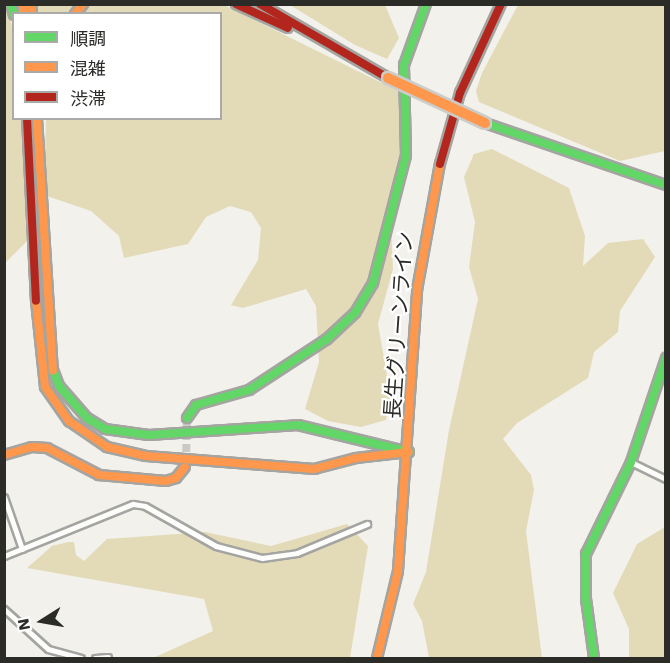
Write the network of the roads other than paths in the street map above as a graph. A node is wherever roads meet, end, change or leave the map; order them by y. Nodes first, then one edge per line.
1 (236, 4) edge
2 (260, 4) edge
3 (274, 4) edge
4 (426, 4) edge
5 (501, 4) edge
6 (317, 40) junction
7 (361, 64) junction
8 (27, 120) edge
9 (37, 120) edge
10 (42, 120) edge
11 (38, 146) junction
12 (666, 185) edge
13 (666, 358) edge
14 (187, 418) dead end
15 (410, 452) junction
16 (4, 455) edge
17 (630, 462) junction
18 (185, 467) dead end
19 (666, 479) edge
20 (4, 497) edge
21 (367, 524) dead end
22 (21, 549) junction
23 (4, 556) edge
24 (4, 609) edge
25 (108, 657) edge
26 (81, 658) edge
27 (95, 658) edge
28 (377, 658) edge
29 (594, 658) edge

1 - 7 main road
2 - 6 main road
3 - 6 main road
4 - 14 main road
5 - 15 main road, 長生グリーンライン
6 - 7 main road
7 - 12 main road, bridge
8 - 15 main road
9 - 11 main road
10 - 11 main road
11 - 15 main road
13 - 17 main road
15 - 28 main road, 長生グリーンライン
16 - 18 main road
17 - 19 street
17 - 29 main road
20 - 22 street
21 - 22 street
22 - 23 street
24 - 26 street
25 - 27 street

